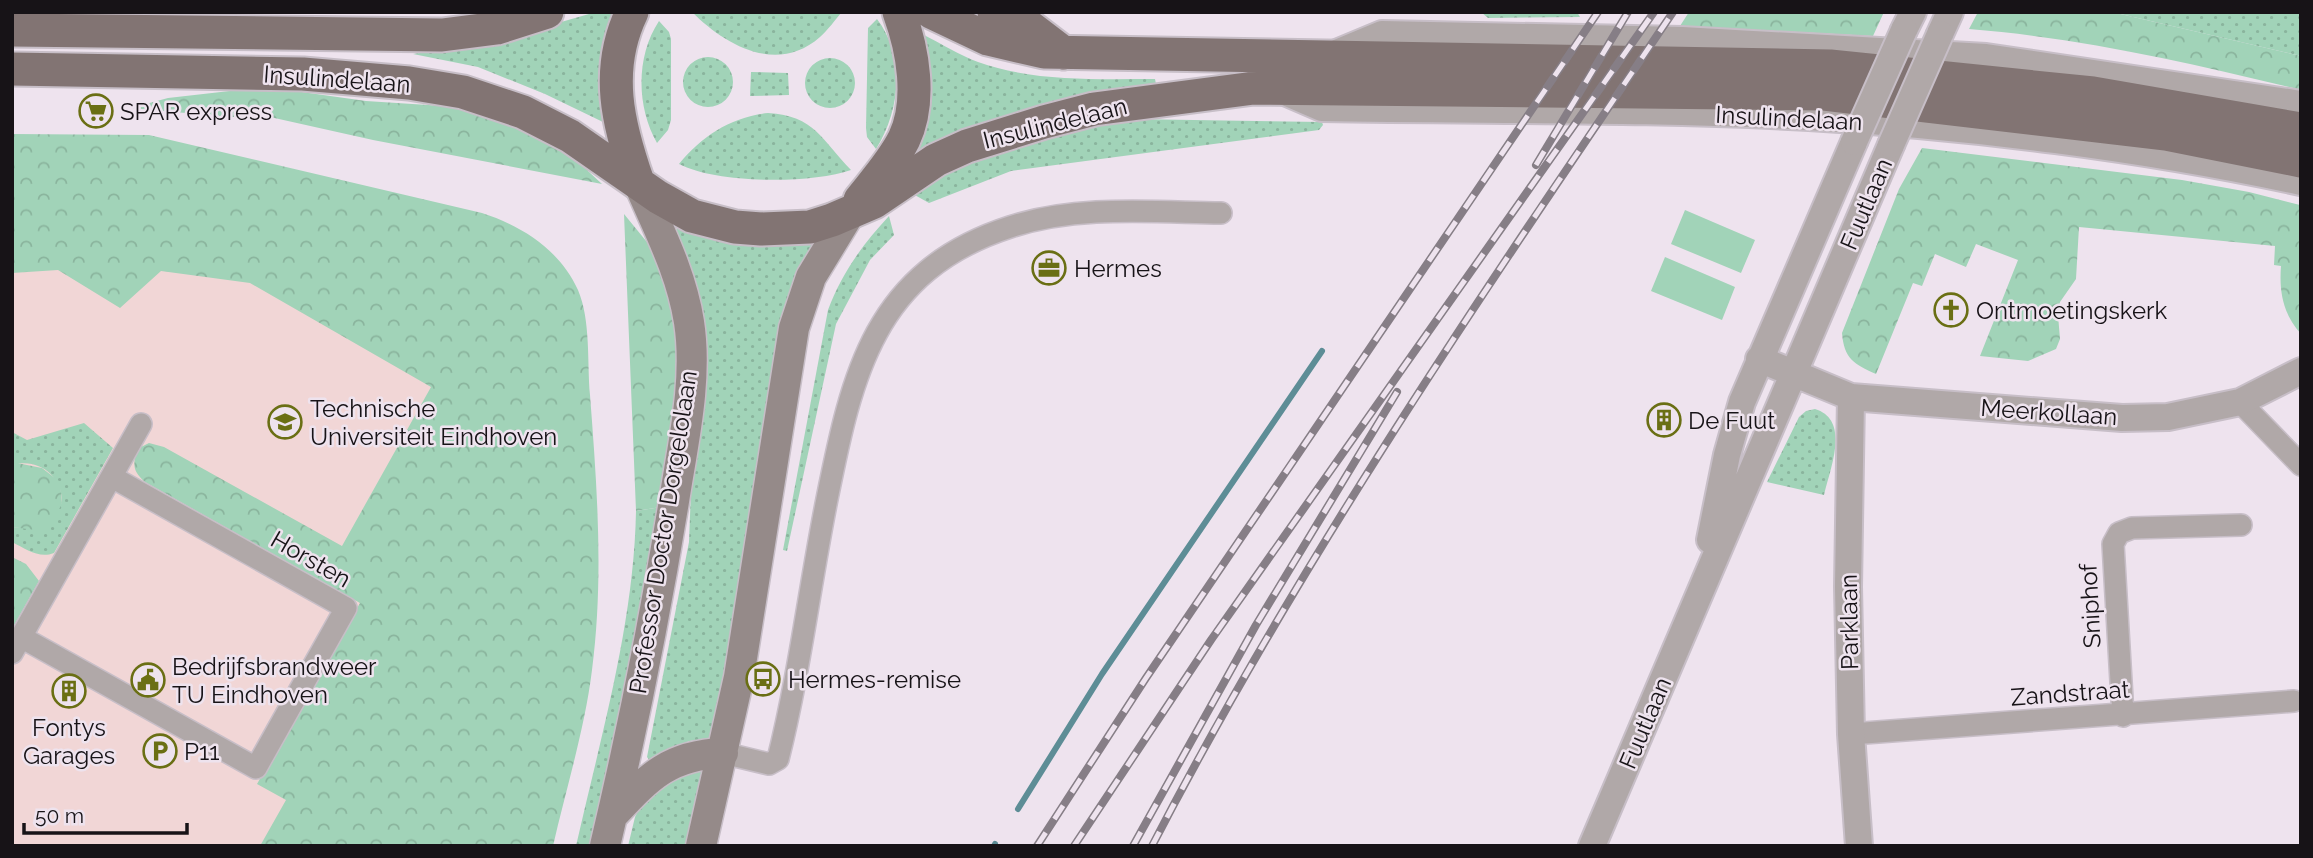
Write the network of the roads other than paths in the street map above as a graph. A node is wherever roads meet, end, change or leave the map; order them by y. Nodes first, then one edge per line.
1 (632, 12) edge
2 (899, 12) edge
3 (931, 12) edge
4 (994, 12) edge
5 (530, 16) edge
6 (1909, 21) edge
7 (1945, 23) edge
8 (12, 30) edge
9 (1064, 53) junction
10 (1325, 58) junction
11 (12, 69) edge
12 (1277, 88) junction
13 (2301, 104) edge
14 (2301, 129) edge
15 (2301, 161) edge
16 (2301, 182) edge
17 (638, 183) junction
18 (850, 213) junction
19 (1221, 213) dead end
20 (1759, 359) junction
21 (2301, 371) edge
22 (1792, 374) junction
23 (1852, 397) junction
24 (2240, 402) junction
25 (141, 424) dead end
26 (2301, 465) edge
27 (112, 477) junction
28 (2241, 525) dead end
29 (1697, 599) junction
30 (17, 645) edge
31 (2294, 701) dead end
32 (2123, 716) junction
33 (1851, 734) junction
34 (723, 752) junction
35 (612, 815) junction
36 (605, 846) edge
37 (701, 846) edge
38 (1592, 846) edge
39 (1859, 846) edge

1 - 17 main road
2 - 18 main road
3 - 9 main road
4 - 9 main road
5 - 8 main road, Insulindelaan
6 - 20 street, Fuutlaan, bridge
7 - 22 street, Fuutlaan, bridge
9 - 10 main road
10 - 13 street
10 - 14 main road
11 - 17 main road, Insulindelaan
12 - 15 main road, Insulindelaan
12 - 16 street, Insulindelaan
12 - 18 main road, Insulindelaan
17 - 18 main road, Insulindelaan
17 - 35 main road, Professor Doctor Dorgelolaan
18 - 34 main road
19 - 34 street
20 - 22 street
20 - 29 street, Fuutlaan
21 - 24 street, Meerkollaan
22 - 23 street, Meerkollaan
22 - 29 street, Fuutlaan
23 - 24 street, Meerkollaan
23 - 33 street, Parklaan
24 - 26 street
25 - 27 street, Horsten
27 - 30 street, Horsten
27 - 30 street, Horsten
28 - 32 street, Sniphof
29 - 38 street, Fuutlaan
31 - 32 street, Zandstraat
32 - 33 street, Zandstraat
33 - 39 street, Parklaan
34 - 35 main road
34 - 37 main road
35 - 36 main road, Professor Doctor Dorgelolaan

